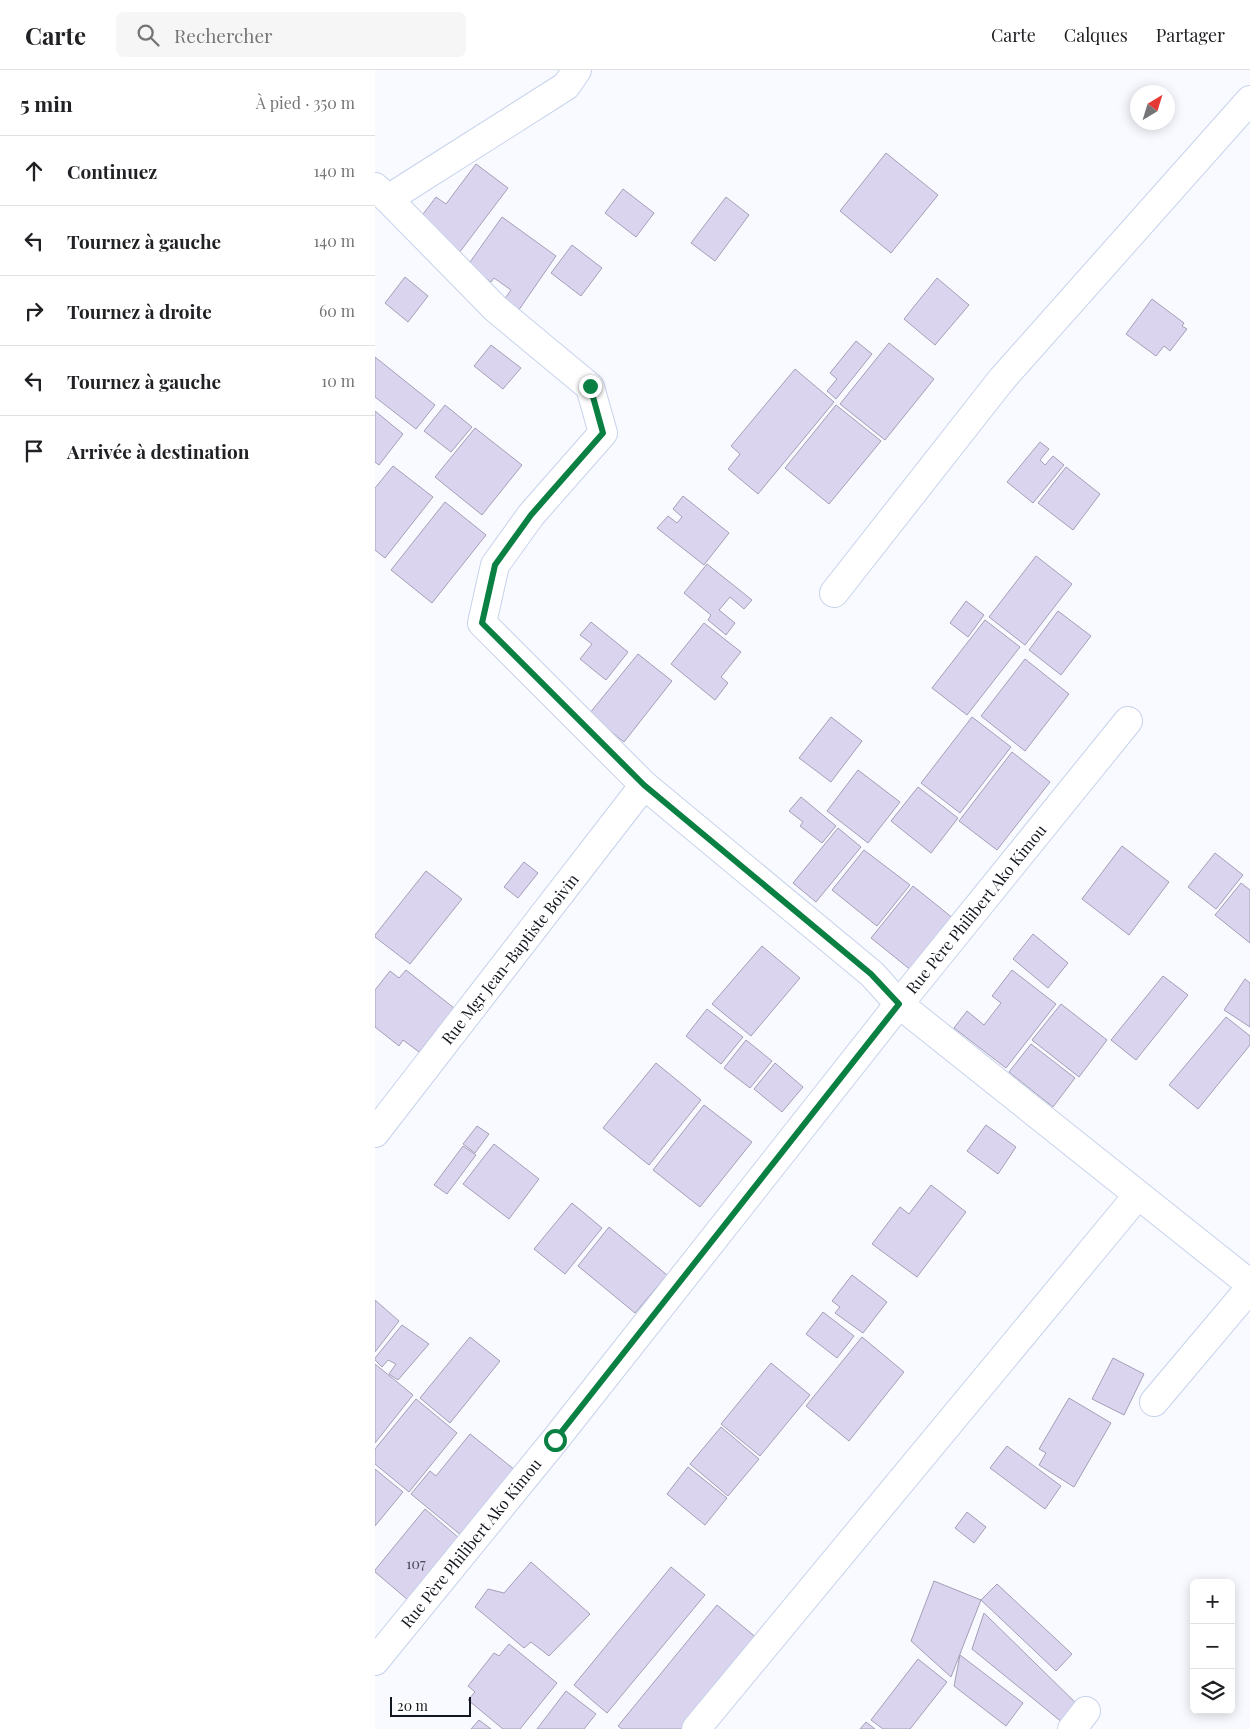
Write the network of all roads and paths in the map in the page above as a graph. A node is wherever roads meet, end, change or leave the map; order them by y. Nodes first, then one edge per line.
1 (577, 70) edge
2 (1250, 100) edge
3 (382, 193) edge
4 (834, 593) dead end
5 (1128, 721) dead end
6 (644, 785) junction
7 (899, 1004) junction
8 (375, 1133) edge
9 (1138, 1195) junction
10 (1250, 1284) edge
11 (1250, 1288) edge
12 (1154, 1402) dead end
13 (375, 1660) edge
14 (696, 1729) edge

1 - 3 street
2 - 4 street
3 - 6 street
5 - 7 street, Rue Père Philibert Ako Kimou
6 - 7 street
6 - 8 street, Rue Mgr Jean-Baptiste Boivin
7 - 9 street
7 - 13 street, Rue Père Philibert Ako Kimou
9 - 10 street
9 - 14 street
11 - 12 street

